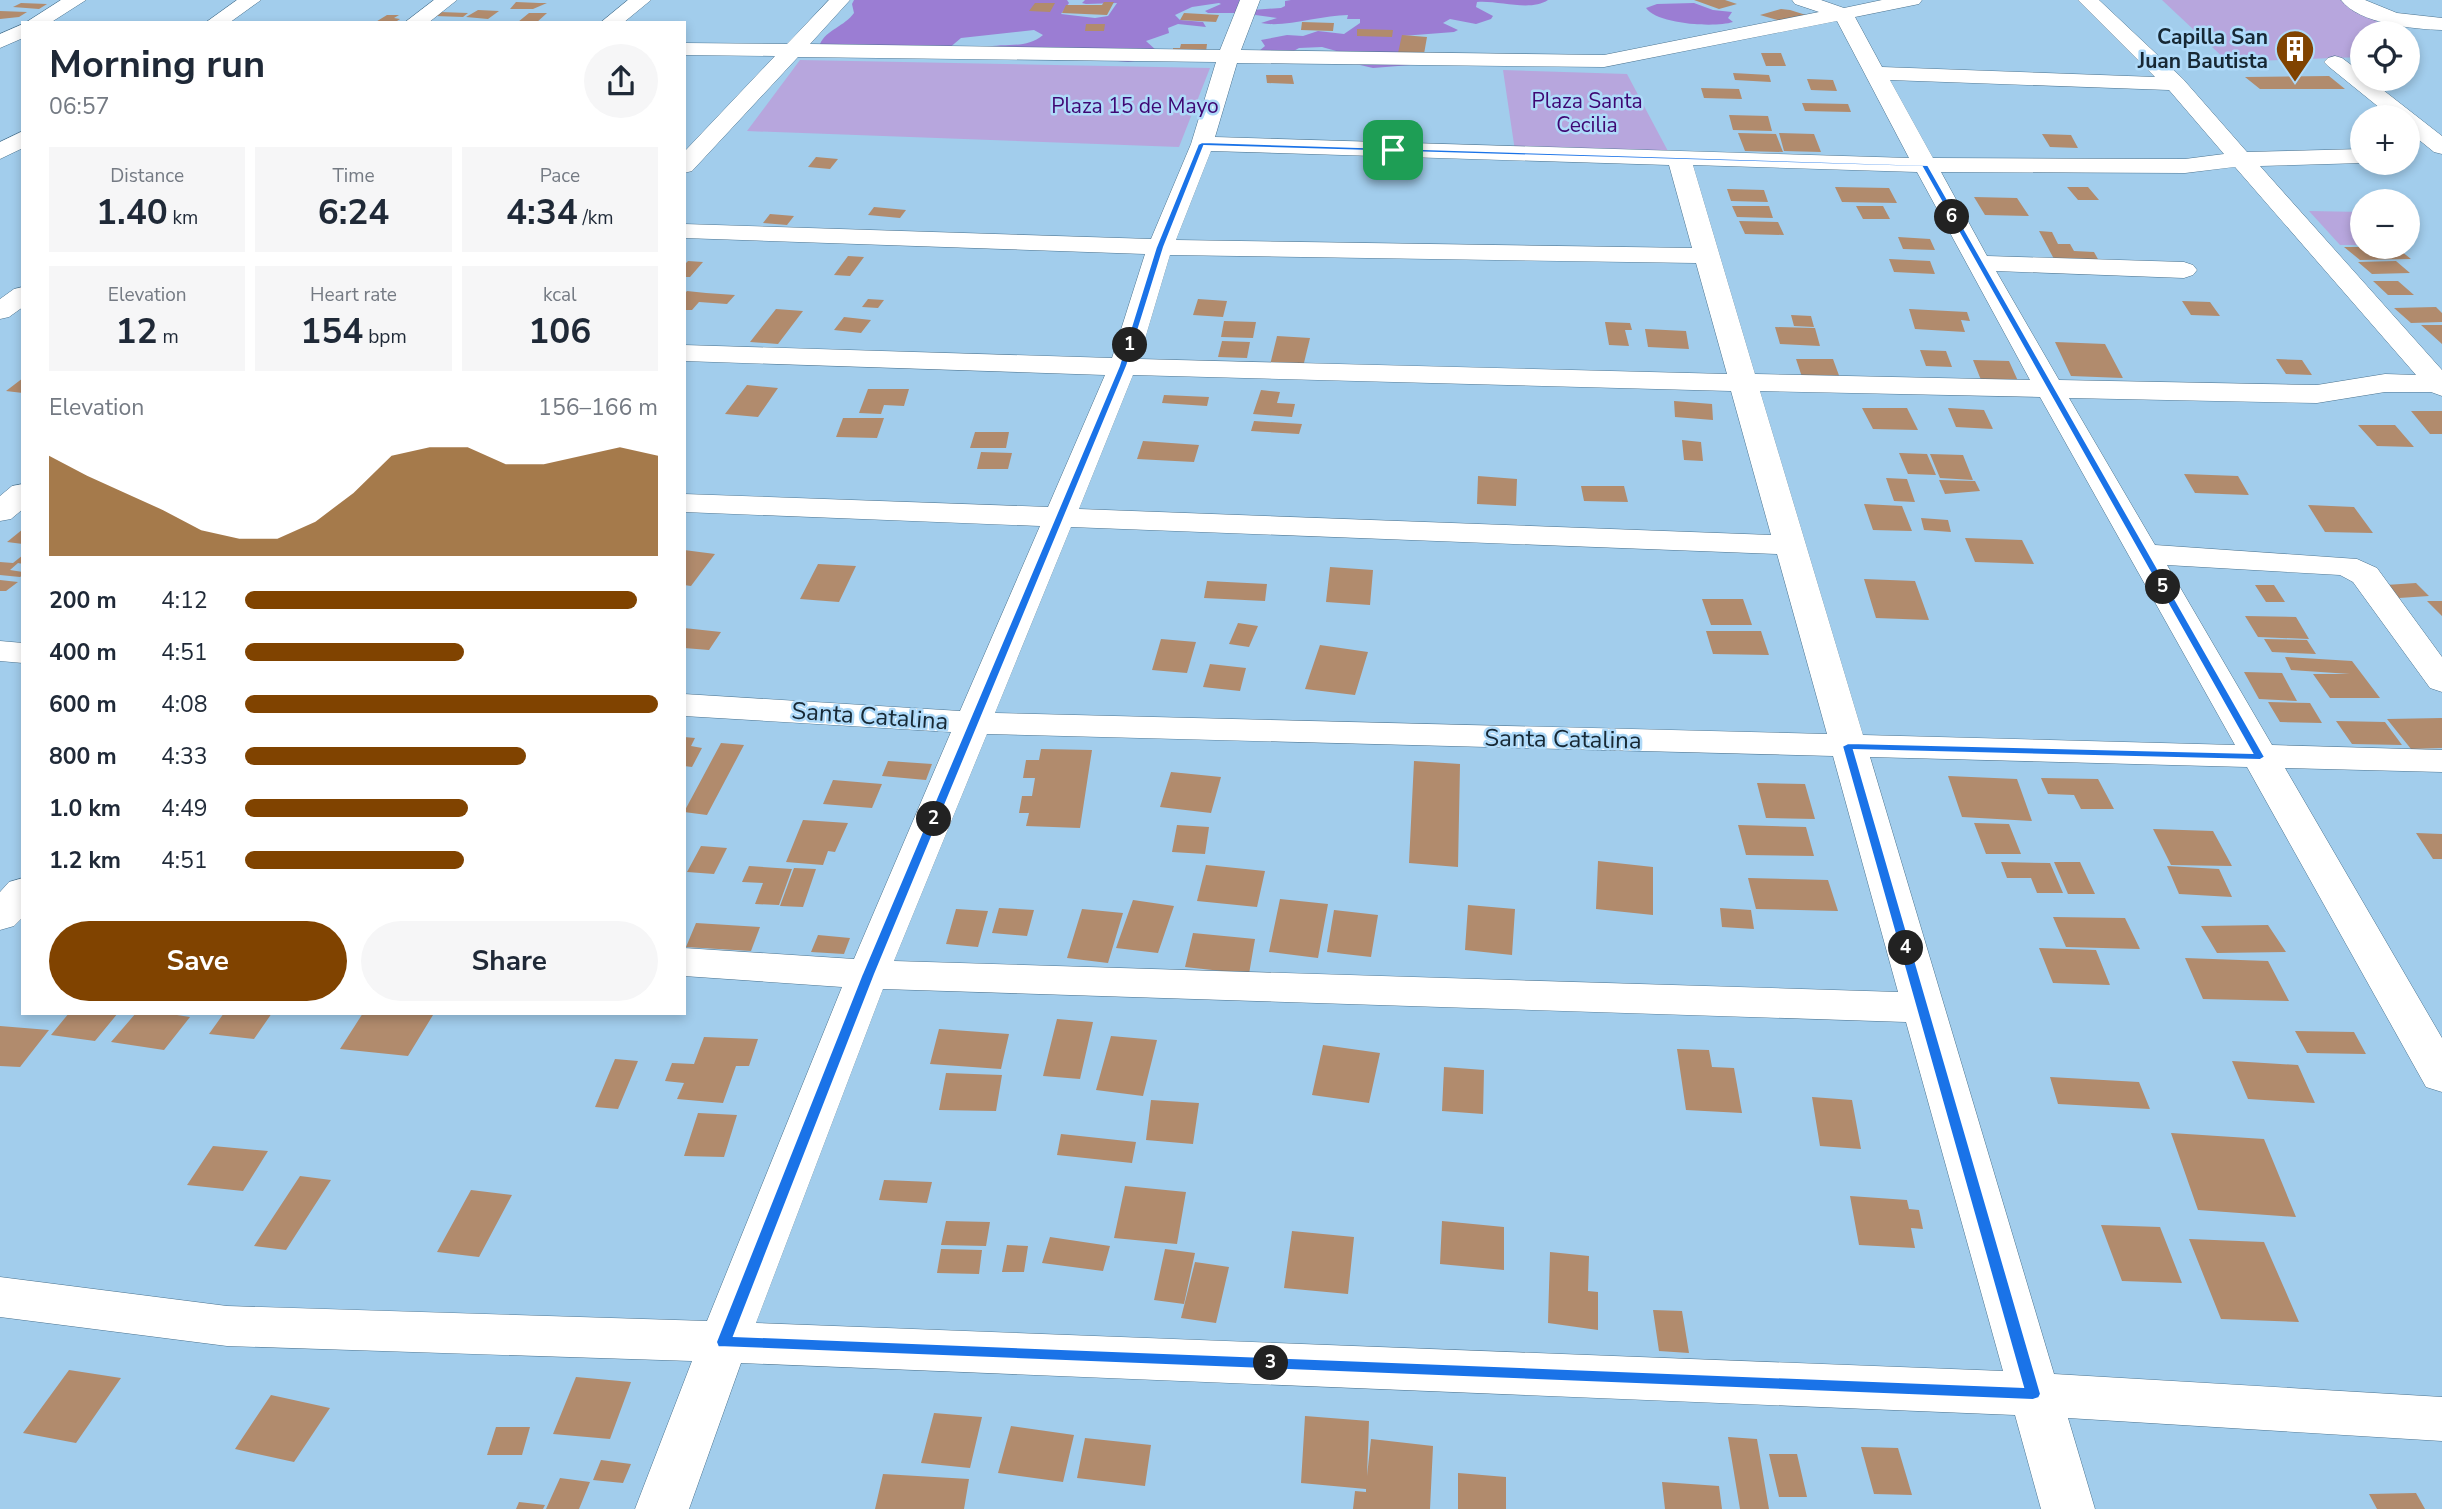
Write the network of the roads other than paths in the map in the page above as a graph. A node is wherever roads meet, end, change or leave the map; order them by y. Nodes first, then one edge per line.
1 (76, 0) edge
2 (251, 0) edge
3 (447, 0) edge
4 (641, 0) edge
5 (840, 0) edge
6 (1250, 0) edge
7 (1802, 0) edge
8 (1912, 0) edge
9 (2088, 0) edge
10 (2351, 0) edge
11 (1843, 14) junction
12 (39, 21) edge
13 (218, 21) edge
14 (417, 21) edge
15 (613, 21) edge
16 (2442, 24) edge
17 (686, 49) edge
18 (793, 50) junction
19 (1228, 56) junction
20 (2335, 62) dead end
21 (1874, 73) junction
22 (2175, 84) junction
23 (2389, 105) edge
24 (2420, 130) edge
25 (21, 139) edge
26 (1202, 144) junction
27 (2442, 147) edge
28 (0, 152) edge
29 (2350, 156) edge
30 (1679, 159) junction
31 (2240, 159) junction
32 (686, 164) edge
33 (1924, 165) junction
34 (686, 230) edge
35 (1160, 247) junction
36 (1707, 256) junction
37 (1978, 263) junction
38 (2184, 270) dead end
39 (21, 296) edge
40 (0, 311) edge
41 (0, 322) edge
42 (21, 324) edge
43 (686, 353) edge
44 (1123, 366) junction
45 (1744, 383) junction
46 (2441, 385) edge
47 (2049, 389) junction
48 (21, 495) edge
49 (686, 502) edge
50 (0, 512) edge
51 (1061, 517) junction
52 (1790, 545) junction
53 (2144, 554) junction
54 (0, 651) edge
55 (21, 653) edge
56 (2442, 681) edge
57 (686, 705) edge
58 (974, 723) junction
59 (1848, 746) junction
60 (2260, 757) junction
61 (2442, 761) edge
62 (21, 893) edge
63 (0, 919) edge
64 (21, 922) edge
65 (686, 962) edge
66 (869, 974) junction
67 (1923, 1008) junction
68 (2442, 1076) edge
69 (0, 1297) edge
70 (723, 1342) junction
71 (2033, 1394) junction
72 (2442, 1419) edge
73 (662, 1509) edge
74 (2068, 1509) edge

1 - 12 street
2 - 13 street
3 - 14 street
4 - 15 street
5 - 18 street
6 - 19 street
7 - 11 street
8 - 11 street
9 - 22 street
10 - 16 street
11 - 19 street
11 - 21 street
17 - 18 street
18 - 19 street
18 - 32 street
19 - 26 street
20 - 23 street
21 - 22 street
21 - 33 street
22 - 31 street
24 - 27 street
25 - 28 street
26 - 30 street
26 - 35 street
29 - 31 street
30 - 33 street
30 - 36 street
31 - 33 street
31 - 46 street
33 - 37 street
34 - 35 street
35 - 36 street
35 - 44 street
36 - 45 street
37 - 38 street
37 - 47 street
39 - 40 street
41 - 42 street
43 - 44 street
44 - 45 street
44 - 51 street
45 - 47 street
45 - 52 street
46 - 47 street
47 - 53 street
48 - 50 street
49 - 51 street
51 - 52 street
51 - 58 street
52 - 59 street
53 - 56 street
53 - 60 street
54 - 55 street
57 - 58 street, Santa Catalina
58 - 59 street, Santa Catalina
58 - 66 street
59 - 60 street, Santa Catalina
59 - 67 street
60 - 61 street, Santa Catalina
60 - 68 street
62 - 63 street
63 - 64 street
65 - 66 street
66 - 67 street
66 - 70 street
67 - 71 street
69 - 70 street
70 - 71 street
70 - 73 street
71 - 72 street
71 - 74 street

